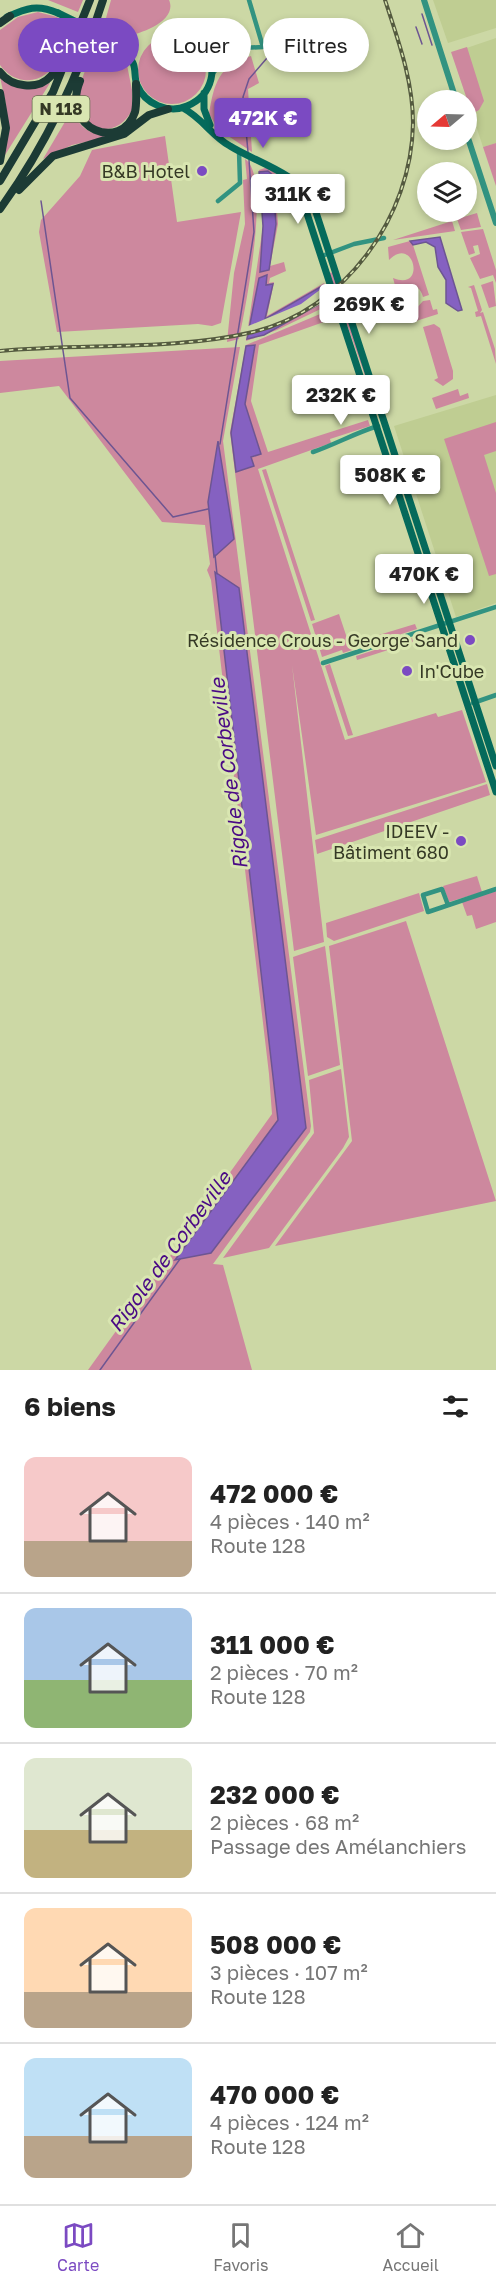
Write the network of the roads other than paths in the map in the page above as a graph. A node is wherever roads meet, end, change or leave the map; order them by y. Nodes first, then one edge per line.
1 (90, 0) edge
2 (105, 0) edge
3 (249, 0) edge
4 (424, 0) edge
5 (84, 18) edge
6 (4, 19) edge
7 (251, 49) edge
8 (0, 72) edge
9 (54, 72) edge
10 (62, 72) edge
11 (212, 72) edge
12 (214, 72) edge
13 (212, 75) junction
14 (136, 84) junction
15 (453, 90) edge
16 (0, 93) edge
17 (204, 93) junction
18 (183, 108) junction
19 (168, 109) junction
20 (211, 128) junction
21 (472, 150) edge
22 (239, 151) junction
23 (0, 161) edge
24 (0, 181) edge
25 (218, 201) dead end
26 (0, 210) edge
27 (496, 223) edge
28 (384, 238) dead end
29 (326, 254) junction
30 (378, 426) junction
31 (313, 452) dead end
32 (496, 607) edge
33 (446, 623) junction
34 (323, 663) dead end
35 (496, 695) edge
36 (472, 703) junction
37 (496, 766) edge
38 (496, 792) edge
39 (496, 889) edge
40 (448, 905) junction

1 - 5 highway, N 118
2 - 14 highway
2 - 26 highway, N 118
3 - 7 street
4 - 15 street
6 - 14 main road, bridge
8 - 9 highway
10 - 24 highway, N 118
11 - 13 main road
12 - 13 street
13 - 17 main road
14 - 19 main road
16 - 23 highway
17 - 18 main road
17 - 20 main road
18 - 19 main road
18 - 20 main road
19 - 26 highway
20 - 22 main road
21 - 27 street
22 - 25 street
22 - 29 main road
28 - 29 street
29 - 30 main road
29 - 33 main road
30 - 31 street
30 - 33 main road
32 - 33 street
33 - 34 street
33 - 36 main road
35 - 36 street
36 - 37 main road
36 - 38 main road
39 - 40 street
40 - 40 street

